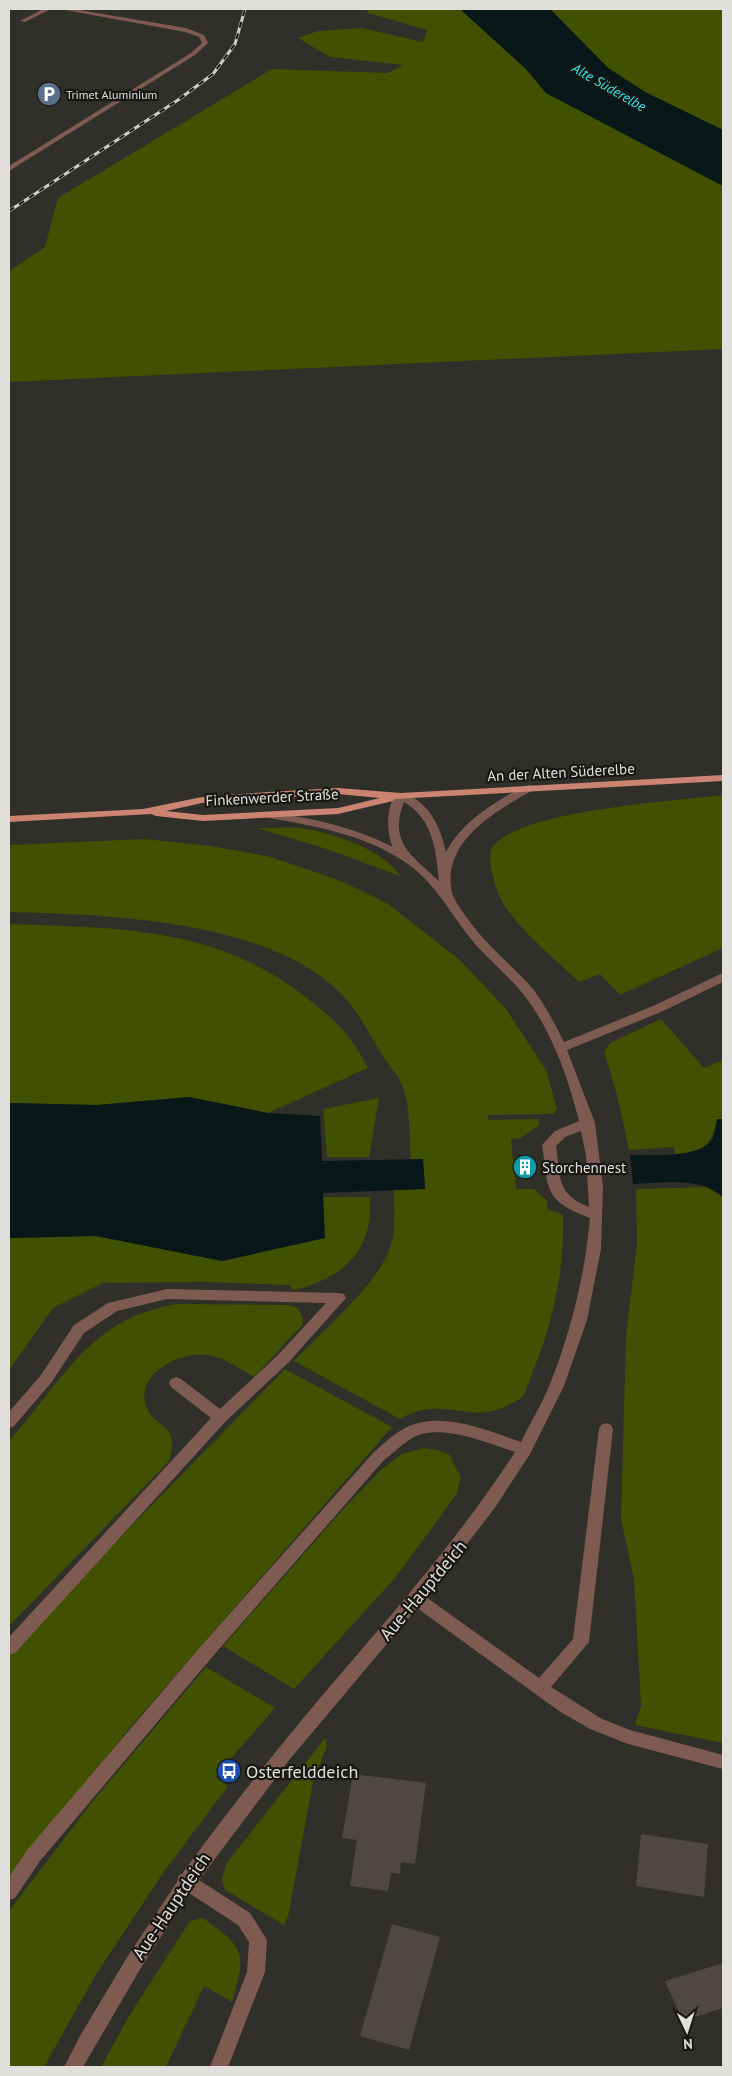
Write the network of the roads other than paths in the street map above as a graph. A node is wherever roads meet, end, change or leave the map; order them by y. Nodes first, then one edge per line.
1 (48, 9) edge
2 (63, 9) edge
3 (23, 21) dead end
4 (9, 169) edge
5 (723, 778) edge
6 (530, 788) junction
7 (401, 796) junction
8 (143, 812) junction
9 (269, 815) junction
10 (9, 819) edge
11 (405, 858) junction
12 (445, 874) junction
13 (446, 894) junction
14 (723, 977) edge
15 (561, 1048) junction
16 (588, 1123) junction
17 (596, 1215) junction
18 (176, 1382) dead end
19 (221, 1418) junction
20 (9, 1422) edge
21 (606, 1429) dead end
22 (525, 1450) junction
23 (417, 1599) junction
24 (9, 1648) edge
25 (540, 1688) junction
26 (723, 1762) edge
27 (185, 1881) junction
28 (9, 1892) edge
29 (73, 2067) edge
30 (219, 2067) edge

1 - 3 street
2 - 4 street
5 - 6 main road, An der Alten Süderelbe
6 - 7 main road, An der Alten Süderelbe
6 - 12 street
7 - 8 main road, Finkenwerder Straße
7 - 9 main road, Finkenwerder Straße
7 - 11 street
7 - 12 street
8 - 9 main road, Finkenwerder Straße
8 - 10 main road, Finkenwerder Straße
9 - 11 street
11 - 13 street
12 - 13 street
13 - 15 street
14 - 15 street
15 - 16 street, Aue-Hauptdeich
16 - 17 street, Aue-Hauptdeich
16 - 17 street
17 - 22 street, Aue-Hauptdeich
18 - 19 street
19 - 20 street
19 - 24 street
21 - 25 street
22 - 23 street, Aue-Hauptdeich
22 - 28 street
23 - 25 street
23 - 27 street, Aue-Hauptdeich
25 - 26 street
27 - 29 street, Aue-Hauptdeich
27 - 30 street

